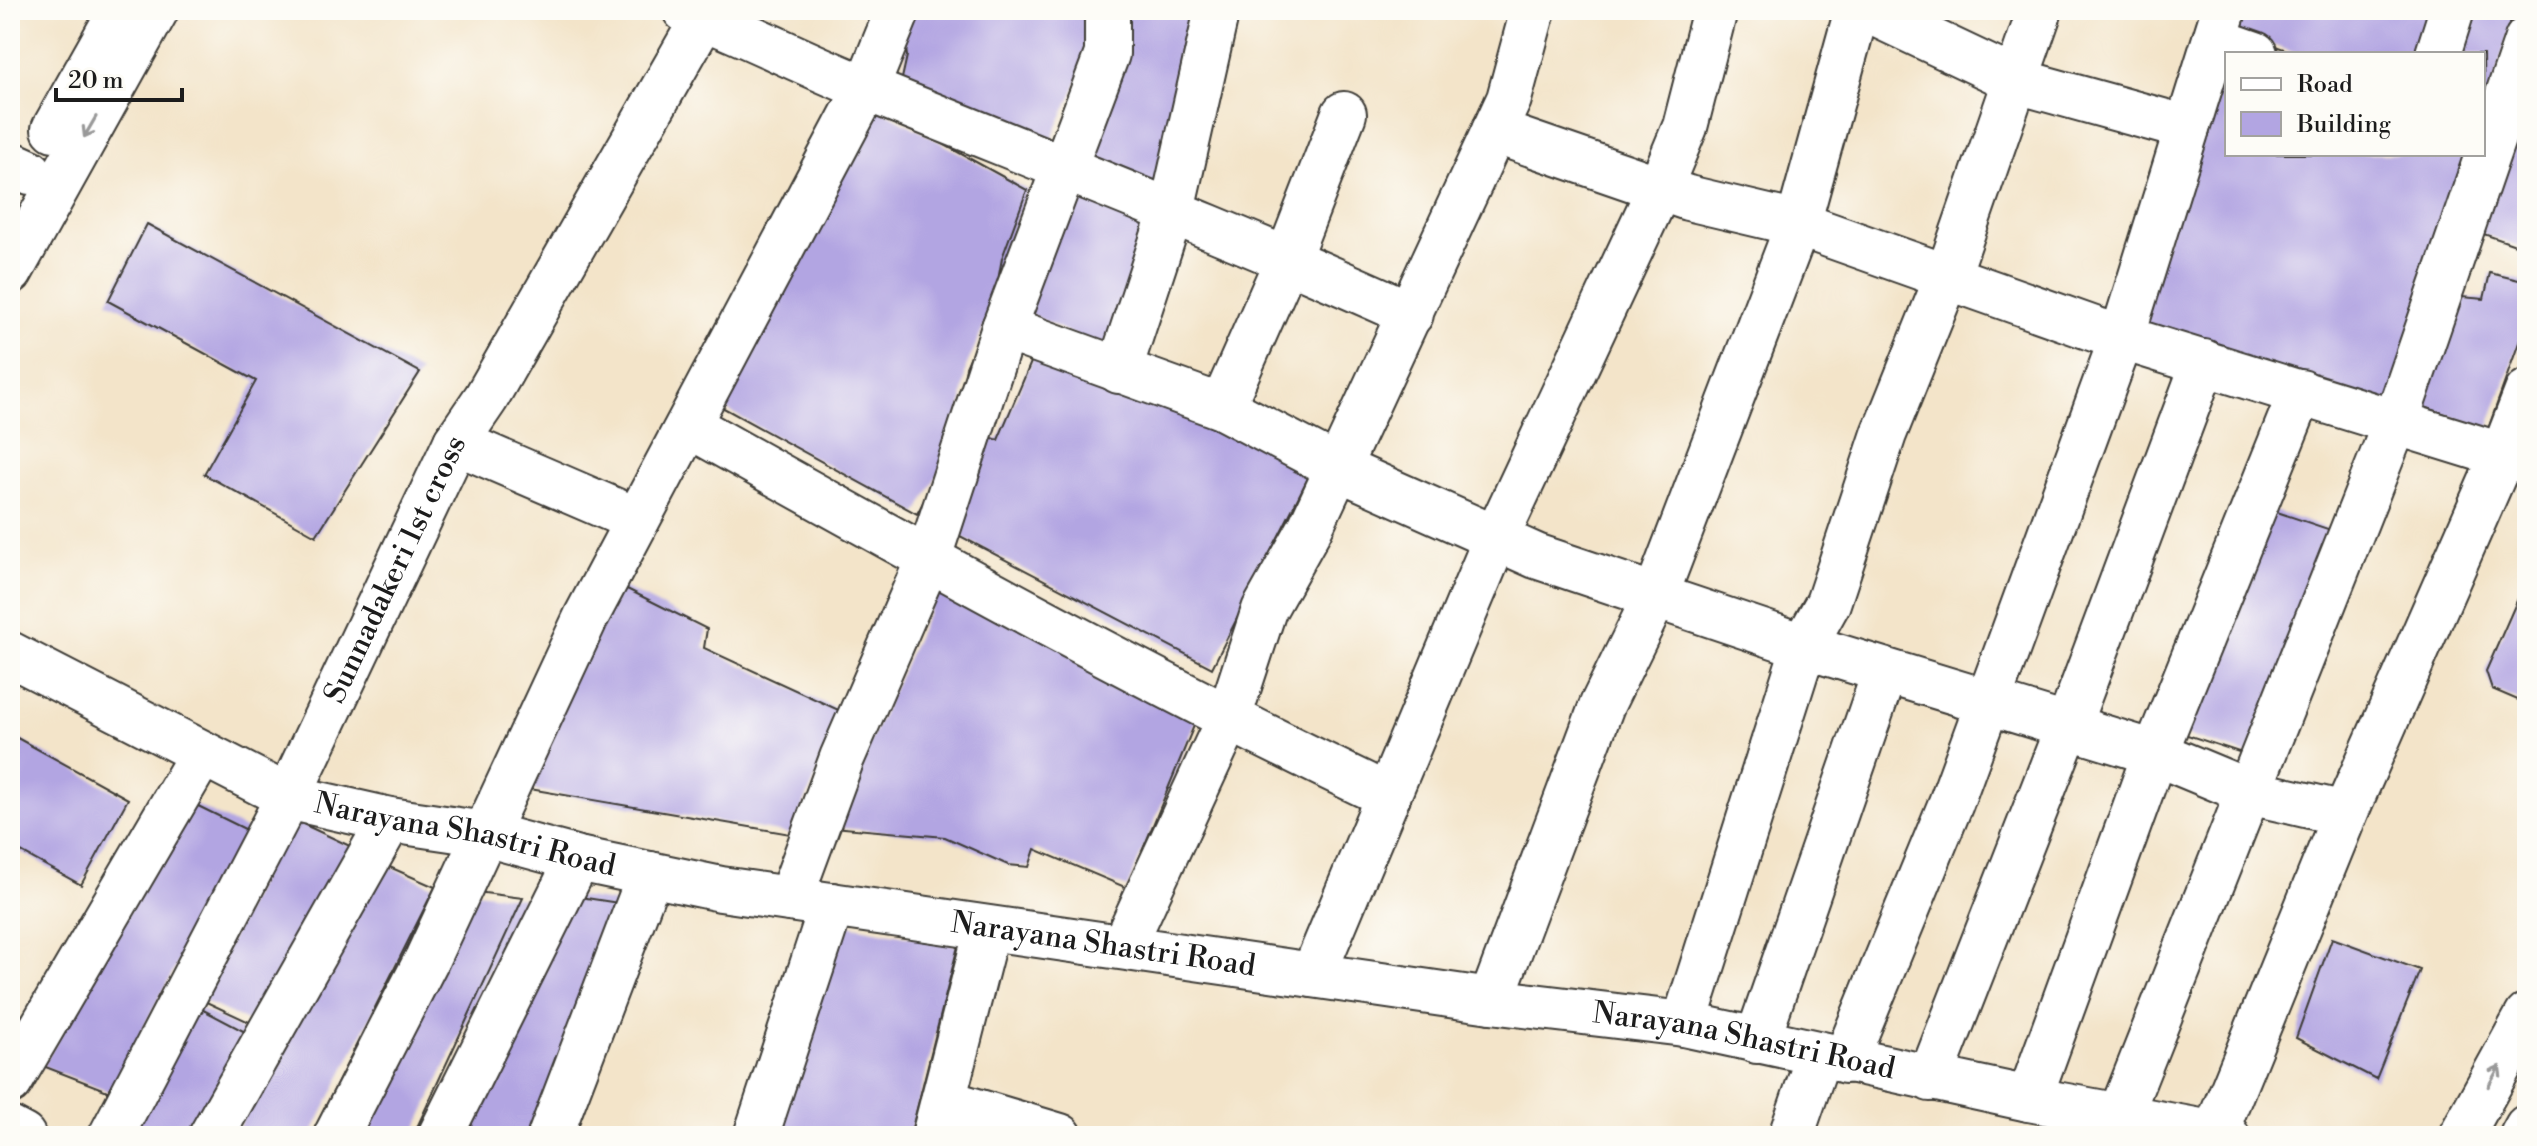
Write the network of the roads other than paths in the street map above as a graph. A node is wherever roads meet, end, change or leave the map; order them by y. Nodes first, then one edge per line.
1 (121, 10) edge
2 (156, 10) edge
3 (898, 10) edge
4 (1107, 10) edge
5 (1217, 10) edge
6 (1533, 10) edge
7 (1715, 10) edge
8 (1857, 10) edge
9 (1867, 10) edge
10 (2040, 10) edge
11 (2452, 10) edge
12 (694, 14) edge
13 (2219, 25) edge
14 (2527, 39) edge
15 (2253, 52) edge
16 (2439, 52) edge
17 (2017, 81) junction
18 (866, 89) junction
19 (1344, 114) dead end
20 (2187, 128) junction
21 (1494, 131) junction
22 (1067, 166) junction
23 (17, 181) edge
24 (1660, 187) junction
25 (1172, 210) junction
26 (1798, 224) junction
27 (1288, 258) junction
28 (10, 272) edge
29 (1948, 275) junction
30 (1411, 314) junction
31 (1004, 328) junction
32 (2122, 337) junction
33 (2204, 362) junction
34 (1119, 371) junction
35 (2301, 392) junction
36 (2527, 392) edge
37 (1222, 407) junction
38 (2396, 421) junction
39 (690, 426) junction
40 (456, 442) junction
41 (2515, 459) edge
42 (1338, 468) junction
43 (637, 520) junction
44 (1496, 538) junction
45 (928, 560) junction
46 (1656, 595) junction
47 (1804, 646) junction
48 (10, 654) edge
49 (1885, 671) junction
50 (1986, 701) junction
51 (1228, 720) junction
52 (2068, 726) junction
53 (2155, 753) junction
54 (202, 754) junction
55 (2249, 792) junction
56 (1388, 796) junction
57 (288, 797) junction
58 (2345, 814) junction
59 (390, 820) junction
60 (485, 834) junction
61 (578, 859) junction
62 (650, 874) junction
63 (811, 902) junction
64 (987, 929) junction
65 (1124, 945) junction
66 (1313, 975) junction
67 (1491, 1001) junction
68 (2527, 1016) edge
69 (1684, 1024) junction
70 (1757, 1041) junction
71 (1832, 1058) junction
72 (1930, 1079) junction
73 (10, 1082) edge
74 (2029, 1099) junction
75 (939, 1118) edge
76 (2119, 1118) junction
77 (2527, 1127) edge
78 (10, 1129) edge
79 (2221, 1135) edge
80 (23, 1136) edge
81 (111, 1136) edge
82 (211, 1136) edge
83 (336, 1136) edge
84 (440, 1136) edge
85 (550, 1136) edge
86 (756, 1136) edge
87 (1060, 1136) edge
88 (1791, 1136) edge
89 (2461, 1136) edge
90 (2522, 1136) edge

1 - 23 street
2 -> 28 street
3 - 18 street
4 - 22 street
5 - 25 street
6 - 21 street
7 - 24 street
8 - 26 street
9 - 17 street
10 - 17 street
11 - 16 street
12 - 18 street
12 - 40 street, Sunnadakeri 1st cross
13 - 15 street
13 - 20 street
14 - 38 street
17 - 20 street
17 - 29 street
18 - 22 street
18 - 39 street
19 - 27 street
20 - 32 street
21 - 24 street
21 - 30 street
22 - 25 street
22 - 31 street
24 - 26 street
24 - 44 street
25 - 27 street
25 - 34 street
26 - 29 street
26 - 46 street
27 - 30 street
27 - 37 street
29 - 32 street
29 - 47 street
30 - 42 street
31 - 34 street
31 - 45 street
32 - 33 street
32 - 50 street
33 - 35 street
33 - 52 street
34 - 37 street
35 - 38 street
35 - 53 street
36 - 41 street
37 - 42 street
38 - 41 street
38 - 55 street
39 - 43 street
39 - 45 street
40 - 43 street
40 - 57 street, Sunnadakeri 1st cross
41 - 58 street
42 - 44 street
42 - 51 street
43 - 60 street
44 - 46 street
44 - 56 street
45 - 51 street
45 - 63 street
46 - 47 street
46 - 67 street
47 - 49 street
47 - 69 street
48 - 54 street, Narayana Shastri Road
49 - 50 street
49 - 70 street
50 - 52 street
50 - 71 street
51 - 56 street
51 - 65 street
52 - 53 street
52 - 72 street
53 - 55 street
53 - 74 street
54 - 57 street, Narayana Shastri Road
54 - 73 street
55 - 58 street
55 - 76 street
56 - 66 street
57 - 59 street, Narayana Shastri Road
57 - 81 street, Sunnadakeri 1st cross
58 - 79 street
59 - 60 street, Narayana Shastri Road
59 - 82 street
60 - 61 street, Narayana Shastri Road
60 - 83 street
61 - 62 street, Narayana Shastri Road
61 - 84 street
62 - 63 street, Narayana Shastri Road
62 - 85 street
63 - 64 street, Narayana Shastri Road
63 - 86 street
64 - 65 street, Narayana Shastri Road
64 - 75 street
65 - 66 street, Narayana Shastri Road
66 - 67 street, Narayana Shastri Road
67 - 69 street, Narayana Shastri Road
89 -> 68 street
69 - 70 street, Narayana Shastri Road
70 - 71 street, Narayana Shastri Road
71 - 72 street, Narayana Shastri Road
71 - 88 street
72 - 74 street, Narayana Shastri Road
74 - 76 street, Narayana Shastri Road
75 - 87 street
76 - 79 street, Narayana Shastri Road
77 - 90 street
78 - 80 street

